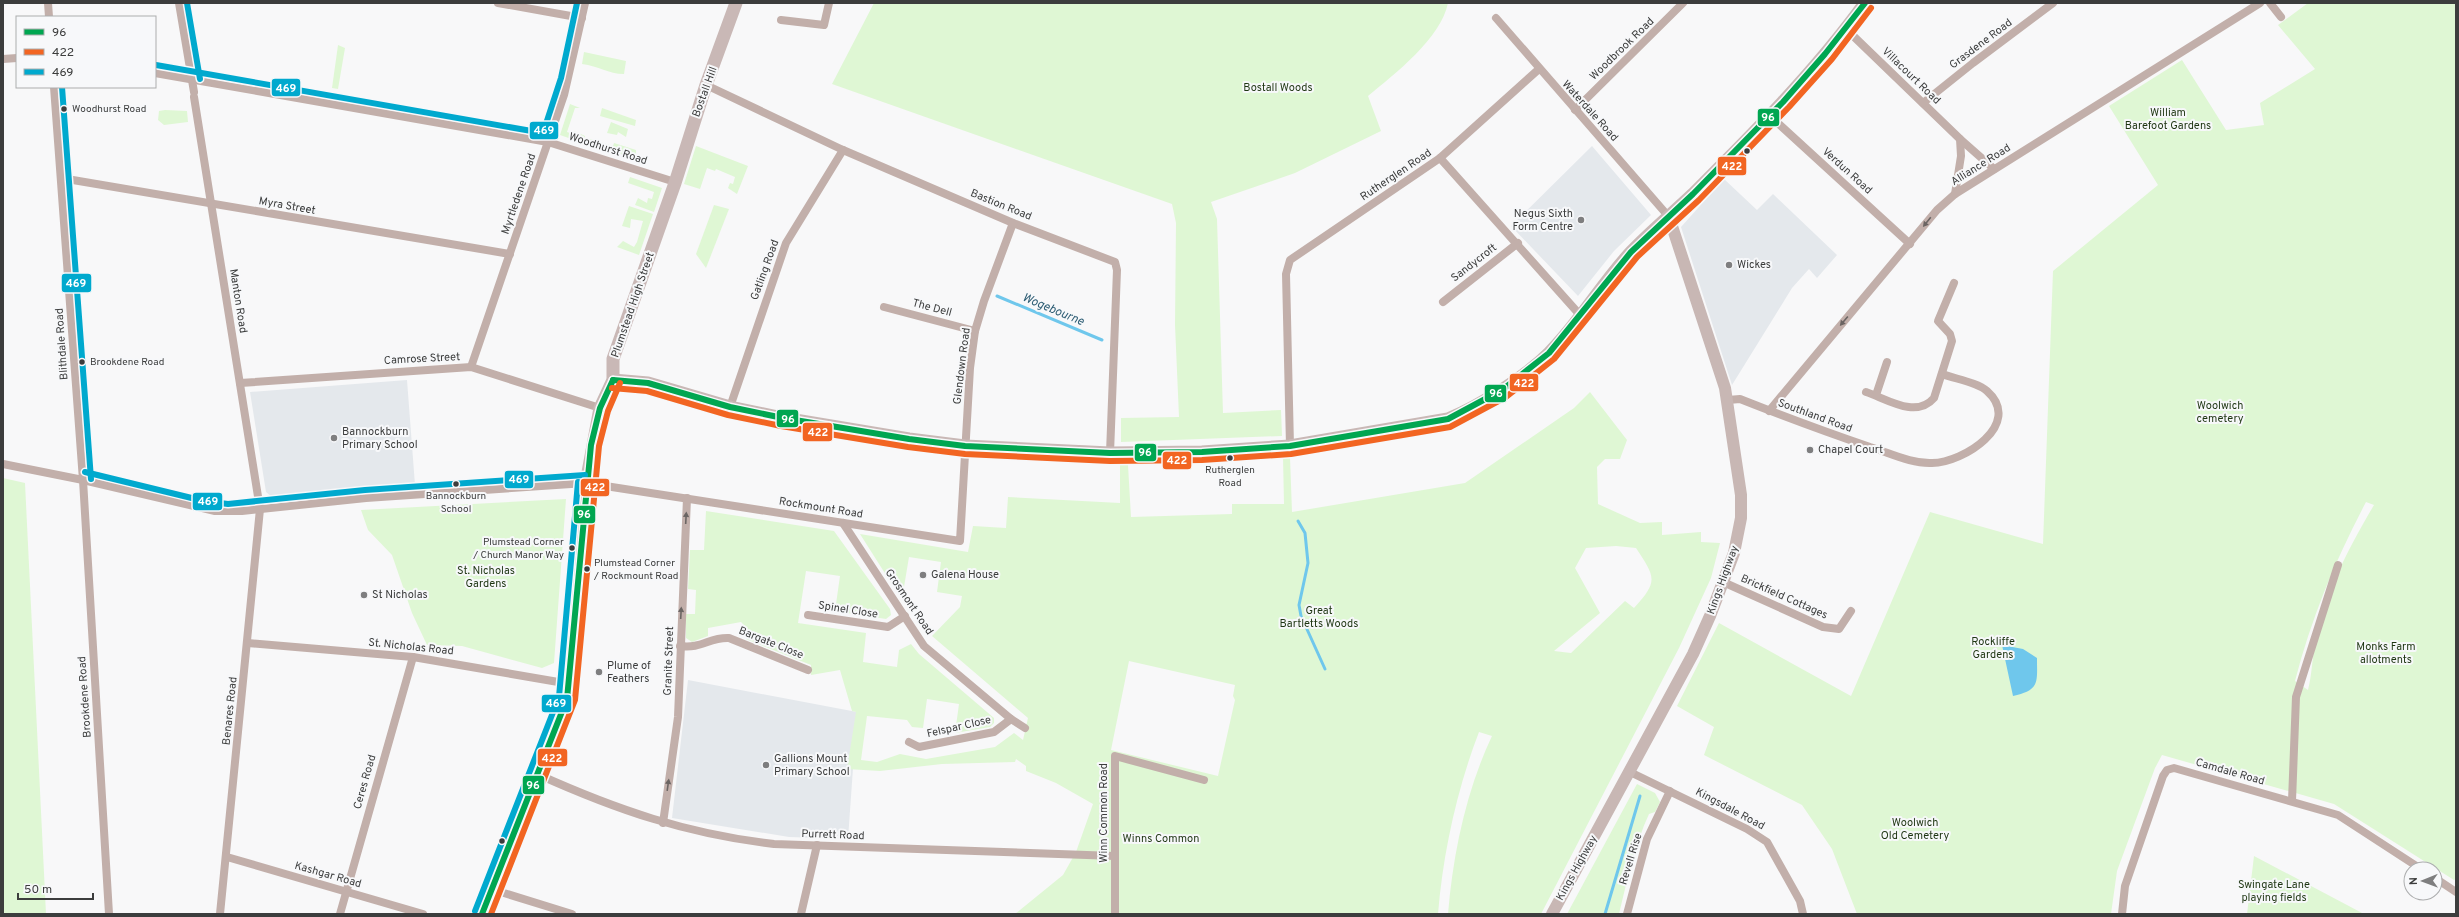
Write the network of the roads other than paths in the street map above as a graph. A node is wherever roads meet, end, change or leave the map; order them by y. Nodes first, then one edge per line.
1 (48, 3) edge
2 (179, 3) edge
3 (498, 3) edge
4 (585, 3) edge
5 (736, 3) edge
6 (829, 3) edge
7 (1683, 3) edge
8 (1865, 3) edge
9 (2053, 3) edge
10 (2260, 3) edge
11 (2270, 3) edge
12 (49, 16) edge
13 (2281, 17) dead end
14 (582, 18) junction
15 (1496, 18) dead end
16 (781, 20) dead end
17 (1846, 29) junction
18 (16, 58) edge
19 (3, 59) edge
20 (1538, 69) junction
21 (156, 73) edge
22 (192, 80) junction
23 (706, 85) junction
24 (54, 88) edge
25 (1924, 103) junction
26 (1575, 110) junction
27 (1769, 115) junction
28 (1960, 139) junction
29 (548, 142) junction
30 (843, 150) junction
31 (1440, 158) junction
32 (1994, 169) junction
33 (61, 178) junction
34 (675, 182) junction
35 (1955, 194) junction
36 (212, 204) junction
37 (1669, 217) junction
38 (1013, 223) junction
39 (1518, 243) junction
40 (1910, 244) junction
41 (510, 254) junction
42 (1954, 283) dead end
43 (1443, 302) dead end
44 (884, 307) dead end
45 (1580, 315) junction
46 (976, 331) junction
47 (1887, 362) dead end
48 (471, 367) junction
49 (1942, 374) junction
50 (612, 380) junction
51 (240, 383) junction
52 (1866, 392) dead end
53 (1876, 395) junction
54 (1728, 400) junction
55 (730, 407) junction
56 (600, 408) junction
57 (1769, 411) junction
58 (965, 446) junction
59 (1290, 446) junction
60 (1110, 453) junction
61 (3, 464) edge
62 (83, 480) junction
63 (586, 483) junction
64 (687, 498) junction
65 (260, 509) junction
66 (843, 523) junction
67 (2338, 565) dead end
68 (1723, 582) junction
69 (1851, 611) dead end
70 (808, 615) dead end
71 (905, 616) junction
72 (248, 643) junction
73 (680, 646) junction
74 (413, 657) junction
75 (808, 670) dead end
76 (570, 684) junction
77 (1011, 719) junction
78 (1025, 728) dead end
79 (909, 742) dead end
80 (1630, 772) junction
81 (537, 774) junction
82 (1204, 780) dead end
83 (1670, 791) junction
84 (2292, 801) junction
85 (663, 823) junction
86 (817, 845) junction
87 (1115, 856) junction
88 (227, 857) junction
89 (2408, 861) edge
90 (2443, 883) edge
91 (491, 889) junction
92 (345, 892) junction
93 (2456, 892) edge
94 (109, 914) edge
95 (220, 914) edge
96 (340, 914) edge
97 (423, 914) edge
98 (482, 914) edge
99 (572, 914) edge
100 (801, 914) edge
101 (1115, 914) edge
102 (1552, 914) edge
103 (1627, 914) edge
104 (1803, 914) edge
105 (2122, 914) edge

1 - 12 street
2 - 22 street, Manton Road
3 - 14 street
4 - 14 street, Myrtledene Road
5 - 23 main road, Bostall Hill
6 - 16 street
7 - 26 street, Woodbrook Road
8 - 17 main road
9 - 25 street, Grasdene Road
10 - 32 street, Alliance Road
11 - 13 street
14 - 29 street, Myrtledene Road
15 - 20 street, Waterdale Road
17 - 25 street, Villacourt Road
17 - 27 main road
18 - 19 street
20 - 26 street, Waterdale Road
20 - 31 street, Rutherglen Road
21 - 22 street, Woodhurst Road
22 - 29 street, Woodhurst Road
22 - 36 street, Manton Road
23 - 30 street, Bastion Road
23 - 34 main road, Bostall Hill
24 - 33 street, Blithdale Road
25 - 28 street, Villacourt Road
26 - 37 street, Waterdale Road
27 - 37 main road
27 - 40 street, Verdun Road
28 - 32 street, Villacourt Road
28 - 35 street
29 - 34 street, Woodhurst Road
29 - 41 street, Myrtledene Road
30 - 38 street, Bastion Road
30 - 55 street, Gatling Road
31 - 39 street
31 - 59 street, Rutherglen Road
32 - 35 street, Alliance Road
33 - 36 street, Myra Street
33 - 62 street, Blithdale Road
34 - 50 main road, Plumstead High Street
35 -> 40 street, Alliance Road
36 - 41 street, Myra Street
36 - 51 street, Manton Road
37 - 45 main road
37 - 54 street, Kings Highway
38 - 46 street, Glendown Road
38 - 60 street, Bastion Road
39 - 43 street, Sandycroft
39 - 45 street
40 -> 57 street, Alliance Road
41 - 48 street, Myrtledene Road
42 - 49 street
44 - 46 street, The Dell
45 - 59 main road
46 - 58 street, Glendown Road
47 - 53 street
48 - 51 street, Camrose Street
48 - 56 street, Camrose Street
49 - 53 street
49 - 57 street, Southland Road
50 - 55 main road
50 - 56 main road, Plumstead High Street
51 - 65 street, Manton Road
52 - 53 street
54 - 57 street, Southland Road
54 - 68 street, Kings Highway
55 - 58 main road
56 - 63 main road, Plumstead High Street
58 - 60 main road
58 - 66 street, Rockmount Road
59 - 60 main road
61 - 62 street, Rockmount Road
62 - 65 street, Rockmount Road
62 - 94 street, Brookdene Road
63 - 64 street, Rockmount Road
63 - 65 street, Rockmount Road
63 - 76 main road, Plumstead High Street
64 - 66 street, Rockmount Road
73 -> 64 street, Granite Street
65 - 72 street, Benares Road
66 - 71 street, Grosmont Road
67 - 84 street
68 - 69 street, Brickfield Cottages
68 - 80 street, Kings Highway
70 - 71 street, Spinel Close
71 - 77 street, Grosmont Road
72 - 74 street, St. Nicholas Road
72 - 88 street, Benares Road
73 - 75 street, Bargate Close
85 -> 73 street, Granite Street
74 - 76 street, St. Nicholas Road
74 - 92 street, Ceres Road
76 - 81 main road, Plumstead High Street
77 - 78 street, Grosmont Road
77 - 79 street, Felspar Close
80 - 83 street, Kingsdale Road
80 - 102 street, Kings Highway
81 - 85 street, Purrett Road
81 - 91 main road, Plumstead High Street
82 - 87 street, Winn Common Road
83 - 103 street, Revell Rise
83 - 104 street, Kingsdale Road
84 - 89 street, Camdale Road
84 - 105 street, Camdale Road
85 - 86 street, Purrett Road
86 - 87 street, Purrett Road
86 - 100 street
87 - 101 street, Winn Common Road
88 - 92 street, Kashgar Road
88 - 95 street, Benares Road
90 - 93 street
91 - 98 main road, Plumstead High Street
91 - 99 street
92 - 96 street, Ceres Road
92 - 97 street, Kashgar Road

